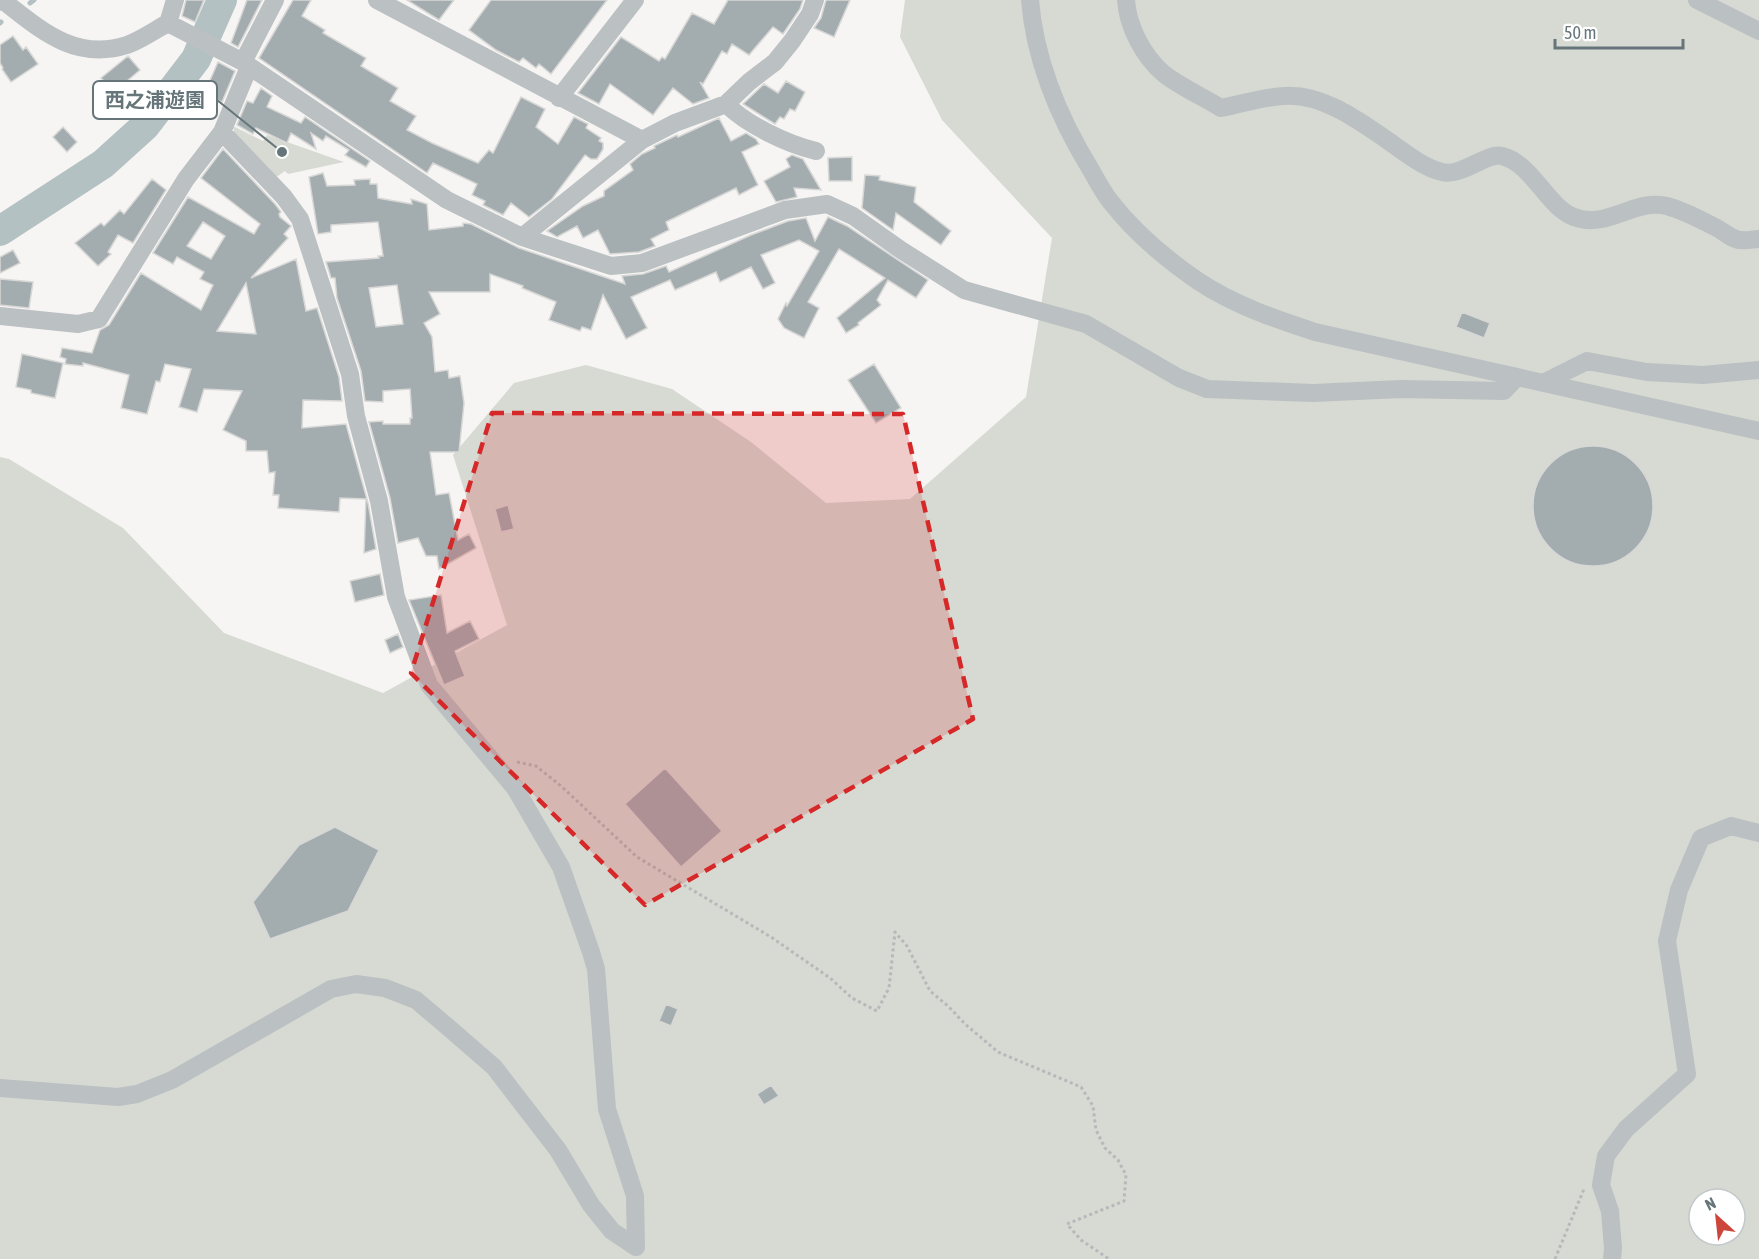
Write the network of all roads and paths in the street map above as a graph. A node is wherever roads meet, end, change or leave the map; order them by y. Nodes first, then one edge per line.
1 (175, 0) edge
2 (275, 0) edge
3 (377, 0) edge
4 (635, 0) edge
5 (815, 0) edge
6 (1030, 0) edge
7 (1126, 0) edge
8 (1697, 0) edge
9 (0, 1) edge
10 (172, 26) junction
11 (1759, 31) edge
12 (246, 65) junction
13 (559, 98) junction
14 (726, 104) junction
15 (222, 132) junction
16 (642, 140) junction
17 (816, 150) dead end
18 (522, 237) junction
19 (1759, 239) edge
20 (0, 316) edge
21 (1759, 370) edge
22 (1516, 378) junction
23 (1543, 383) junction
24 (1759, 431) edge
25 (499, 768) junction
26 (1759, 833) edge
27 (0, 1088) edge
28 (1586, 1181) dead end
29 (1109, 1259) edge
30 (1555, 1259) edge
31 (1612, 1259) edge

1 - 10 street
2 - 12 street
3 - 13 street
4 - 13 street
5 - 14 street
6 - 22 street
7 - 19 street
8 - 11 street
9 - 10 street
10 - 12 street
12 - 15 street
12 - 18 street
13 - 16 street
14 - 16 street
14 - 17 street
15 - 20 street
15 - 25 street
16 - 18 street
18 - 22 street
21 - 23 street
22 - 23 street
23 - 24 street
25 - 27 street
25 - 29 path
26 - 31 street
28 - 30 path

